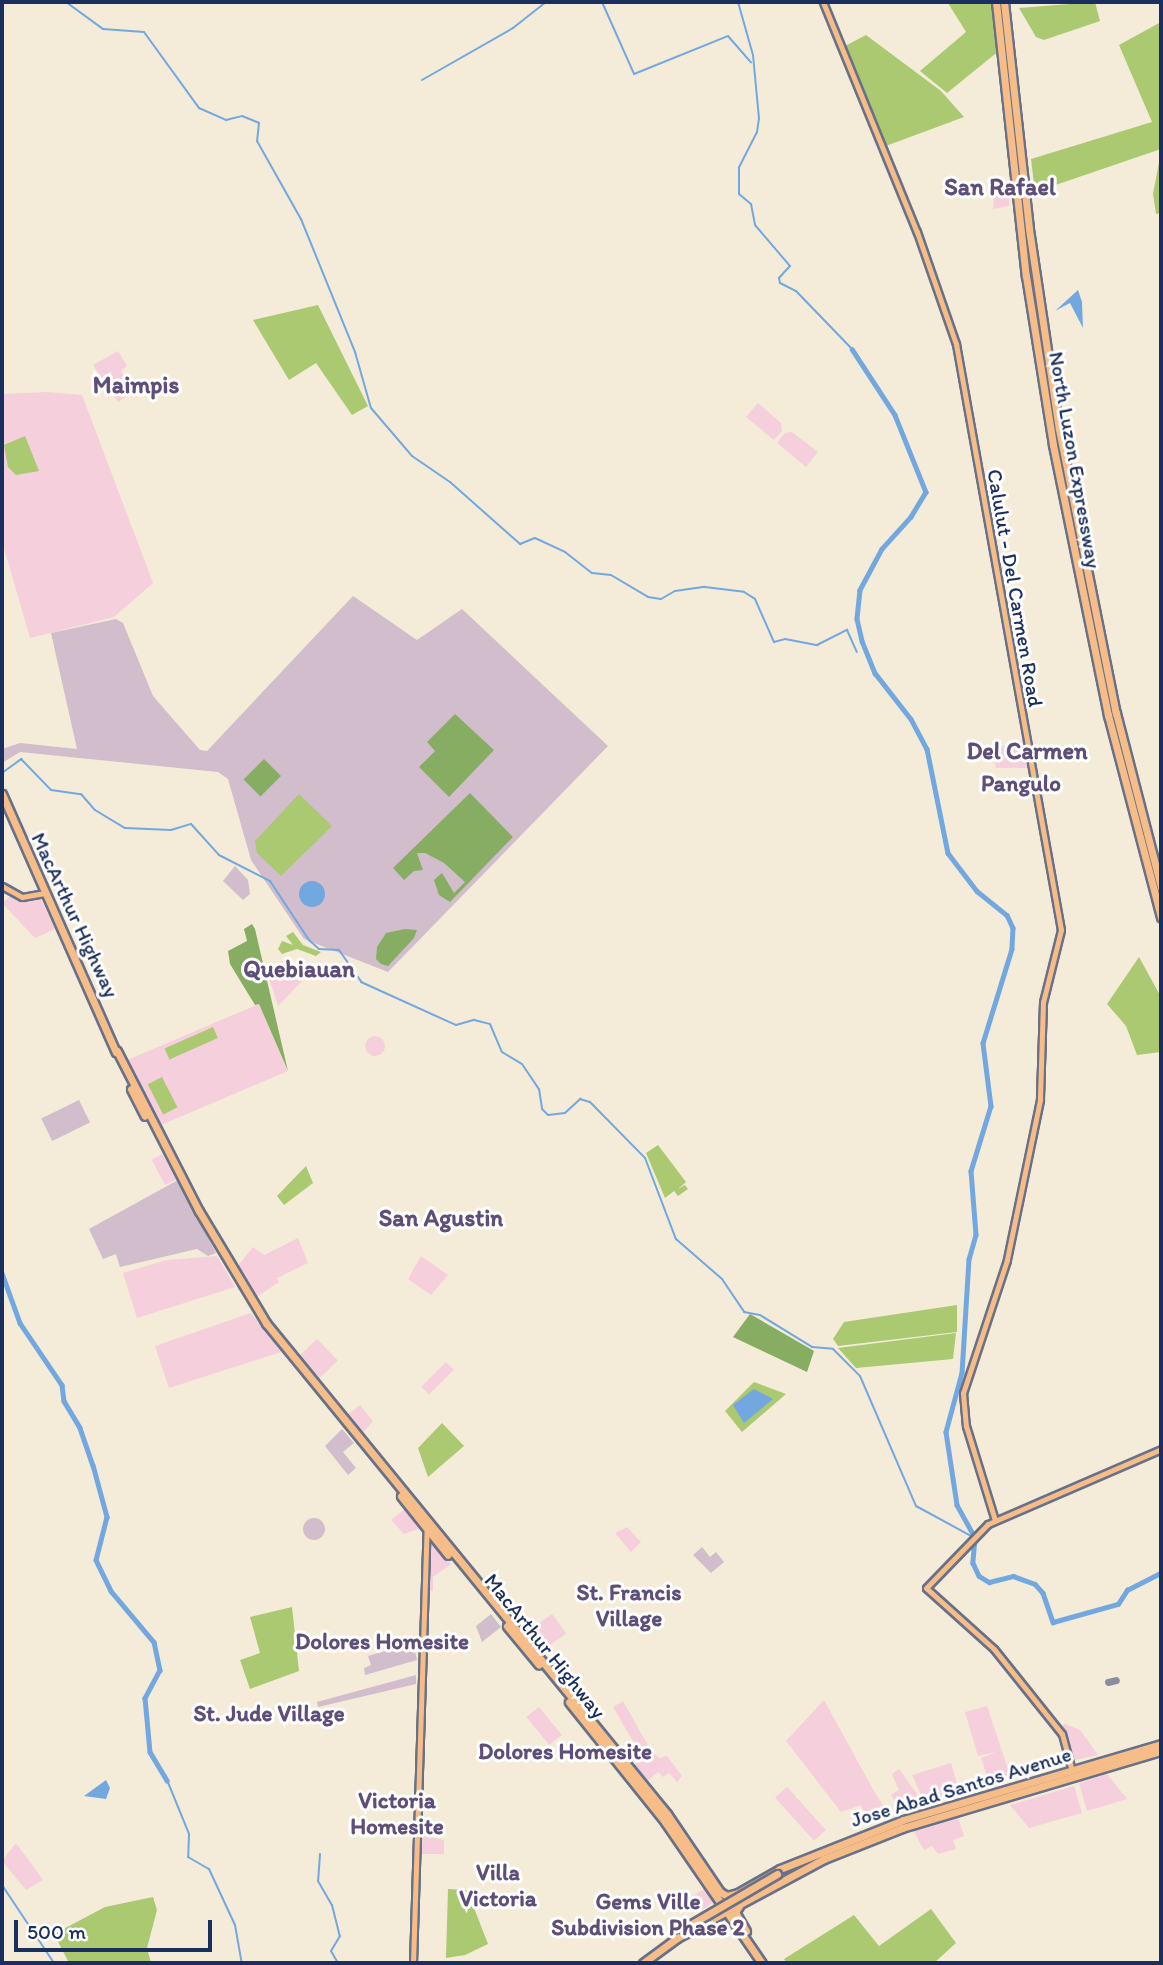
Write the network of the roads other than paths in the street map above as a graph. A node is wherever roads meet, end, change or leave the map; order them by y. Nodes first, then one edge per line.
1 (823, 2) edge
2 (996, 2) edge
3 (1004, 2) edge
4 (2, 794) edge
5 (2, 886) edge
6 (1161, 887) edge
7 (45, 893) junction
8 (1161, 917) edge
9 (1161, 1449) edge
10 (995, 1520) junction
11 (429, 1527) junction
12 (1161, 1744) edge
13 (1161, 1751) edge
14 (1104, 1765) junction
15 (1072, 1771) junction
16 (944, 1806) junction
17 (930, 1811) junction
18 (938, 1818) junction
19 (917, 1824) junction
20 (800, 1861) junction
21 (814, 1864) junction
22 (778, 1876) junction
23 (724, 1897) junction
24 (730, 1908) junction
25 (701, 1916) junction
26 (705, 1924) junction
27 (675, 1937) junction
28 (413, 1963) edge
29 (636, 1963) edge
30 (643, 1963) edge
31 (764, 1963) edge

1 - 10 main road, Calulut - Del Carmen Road
2 - 8 highway, North Luzon Expressway
3 - 6 highway, North Luzon Expressway
4 - 7 highway, MacArthur Highway
5 - 7 main road
7 - 11 highway, MacArthur Highway
9 - 10 main road
10 - 15 main road
11 - 23 highway, MacArthur Highway
11 - 28 main road
12 - 14 highway, Jose Abad Santos Avenue
13 - 14 highway, Jose Abad Santos Avenue
14 - 15 highway, Jose Abad Santos Avenue
14 - 18 highway, Jose Abad Santos Avenue
15 - 16 highway, Jose Abad Santos Avenue
16 - 17 highway, Jose Abad Santos Avenue
16 - 18 highway
17 - 19 highway
17 - 20 highway, Jose Abad Santos Avenue
18 - 19 highway, Jose Abad Santos Avenue
19 - 21 highway, Jose Abad Santos Avenue
20 - 22 highway
20 - 23 highway, Jose Abad Santos Avenue
21 - 22 highway
21 - 24 highway, Jose Abad Santos Avenue
22 - 27 highway, bridge
23 - 24 highway, MacArthur Highway
23 - 24 highway
23 - 25 highway
24 - 26 highway, Jose Abad Santos Avenue
24 - 31 highway, MacArthur Highway
25 - 26 highway
25 - 27 highway
26 - 27 highway, Jose Abad Santos Avenue
27 - 29 highway, Jose Abad Santos Avenue
27 - 30 highway, Jose Abad Santos Avenue

